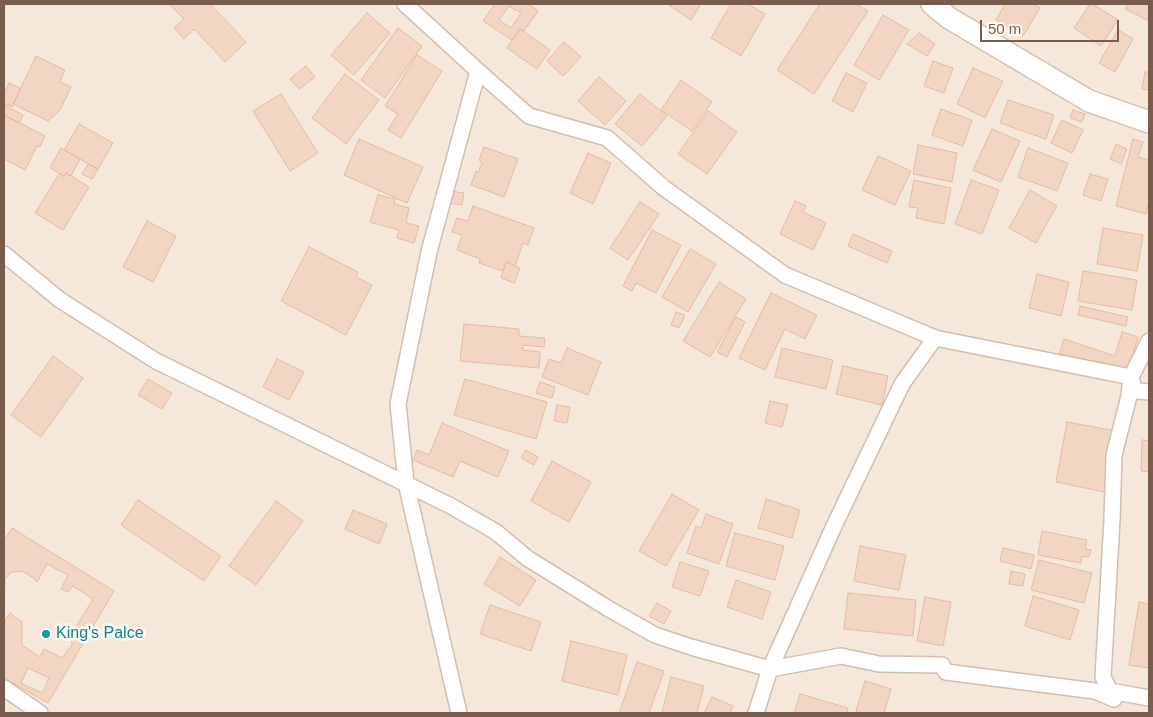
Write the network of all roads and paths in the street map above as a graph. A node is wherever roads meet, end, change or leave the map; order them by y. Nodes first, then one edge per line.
1 (404, 4) edge
2 (932, 4) edge
3 (478, 71) junction
4 (1149, 122) edge
5 (4, 254) edge
6 (935, 338) junction
7 (1149, 341) edge
8 (1131, 377) junction
9 (1149, 392) edge
10 (406, 484) junction
11 (770, 669) junction
12 (1103, 677) junction
13 (4, 688) edge
14 (1095, 690) junction
15 (1149, 698) edge
16 (1114, 699) junction
17 (40, 713) edge
18 (459, 713) edge
19 (756, 713) edge

1 - 3 street
2 - 4 main road
3 - 6 street
3 - 10 street
5 - 10 street
6 - 8 street
6 - 11 street
7 - 8 street
8 - 9 street
8 - 12 street
10 - 11 street
10 - 18 street
11 - 14 street
11 - 19 street
12 - 14 street
12 - 16 street
13 - 17 street
14 - 16 street
15 - 16 street

